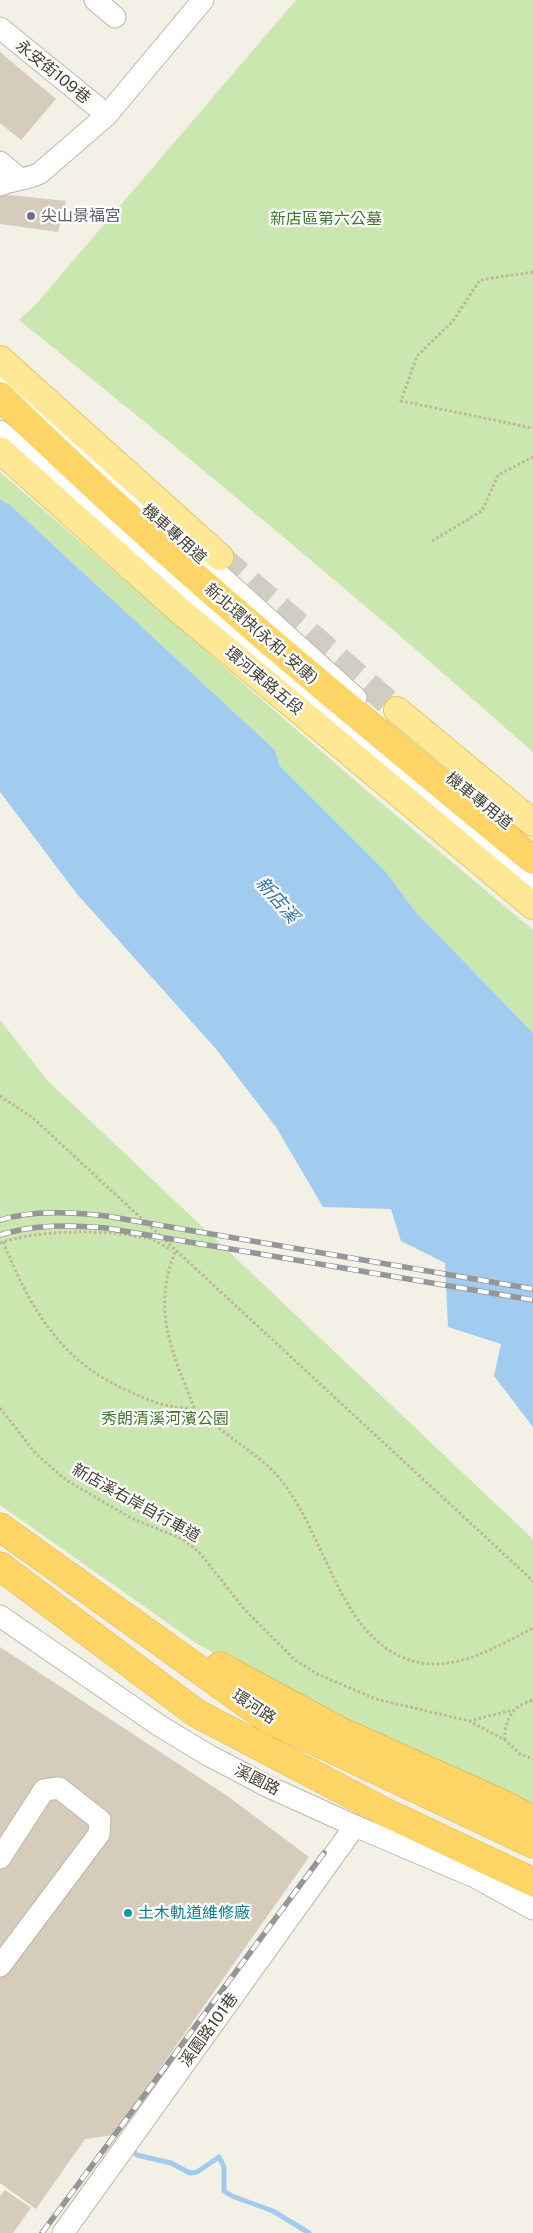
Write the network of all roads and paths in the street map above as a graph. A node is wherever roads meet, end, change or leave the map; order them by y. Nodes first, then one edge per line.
1 (94, 0) edge
2 (203, 0) edge
3 (115, 17) dead end
4 (0, 28) edge
5 (107, 115) junction
6 (0, 162) edge
7 (20, 179) junction
8 (0, 185) edge
9 (533, 272) edge
10 (0, 359) edge
11 (0, 377) edge
12 (0, 396) edge
13 (0, 418) edge
14 (533, 428) edge
15 (0, 432) edge
16 (0, 450) edge
17 (533, 457) edge
18 (432, 541) dead end
19 (220, 557) tunnel mouth
20 (397, 710) tunnel mouth
21 (533, 823) edge
22 (533, 846) edge
23 (533, 860) edge
24 (533, 874) edge
25 (533, 887) edge
26 (533, 906) edge
27 (0, 1096) edge
28 (2, 1242) edge
29 (175, 1252) junction
30 (0, 1408) edge
31 (195, 1410) junction
32 (0, 1527) edge
33 (0, 1566) edge
34 (533, 1582) edge
35 (98, 1598) junction
36 (0, 1616) edge
37 (533, 1628) edge
38 (533, 1700) edge
39 (514, 1710) junction
40 (469, 1721) junction
41 (505, 1740) junction
42 (533, 1759) edge
43 (533, 1820) edge
44 (355, 1826) junction
45 (533, 1844) edge
46 (0, 1858) edge
47 (533, 1882) edge
48 (533, 1909) edge
49 (0, 1966) edge
50 (63, 2233) edge

1 - 3 street
2 - 5 street
4 - 5 street, 永安街109巷
5 - 7 street
6 - 7 street
7 - 8 street
9 - 14 path
10 - 19 main road
11 - 22 street, 機車專用道
12 - 23 highway, 新北環快(永和-安康)
13 - 24 highway, 新北環快(永和-安康)
15 - 25 street, 機車專用道
16 - 26 main road, 環河東路五段
17 - 18 path
20 - 21 main road
27 - 29 path
28 - 29 path
28 - 31 path
29 - 31 path
29 - 34 path
30 - 40 path, 新店溪右岸自行車道
31 - 37 path
32 - 35 highway, 環河路
33 - 47 highway, 環河路
35 - 43 highway
35 - 45 highway, 環河路
36 - 44 street, 溪園路
38 - 39 path
39 - 40 path
39 - 41 path
40 - 41 path
41 - 42 path
44 - 48 street, 溪園路
44 - 50 street, 溪園路101巷
46 - 49 street

